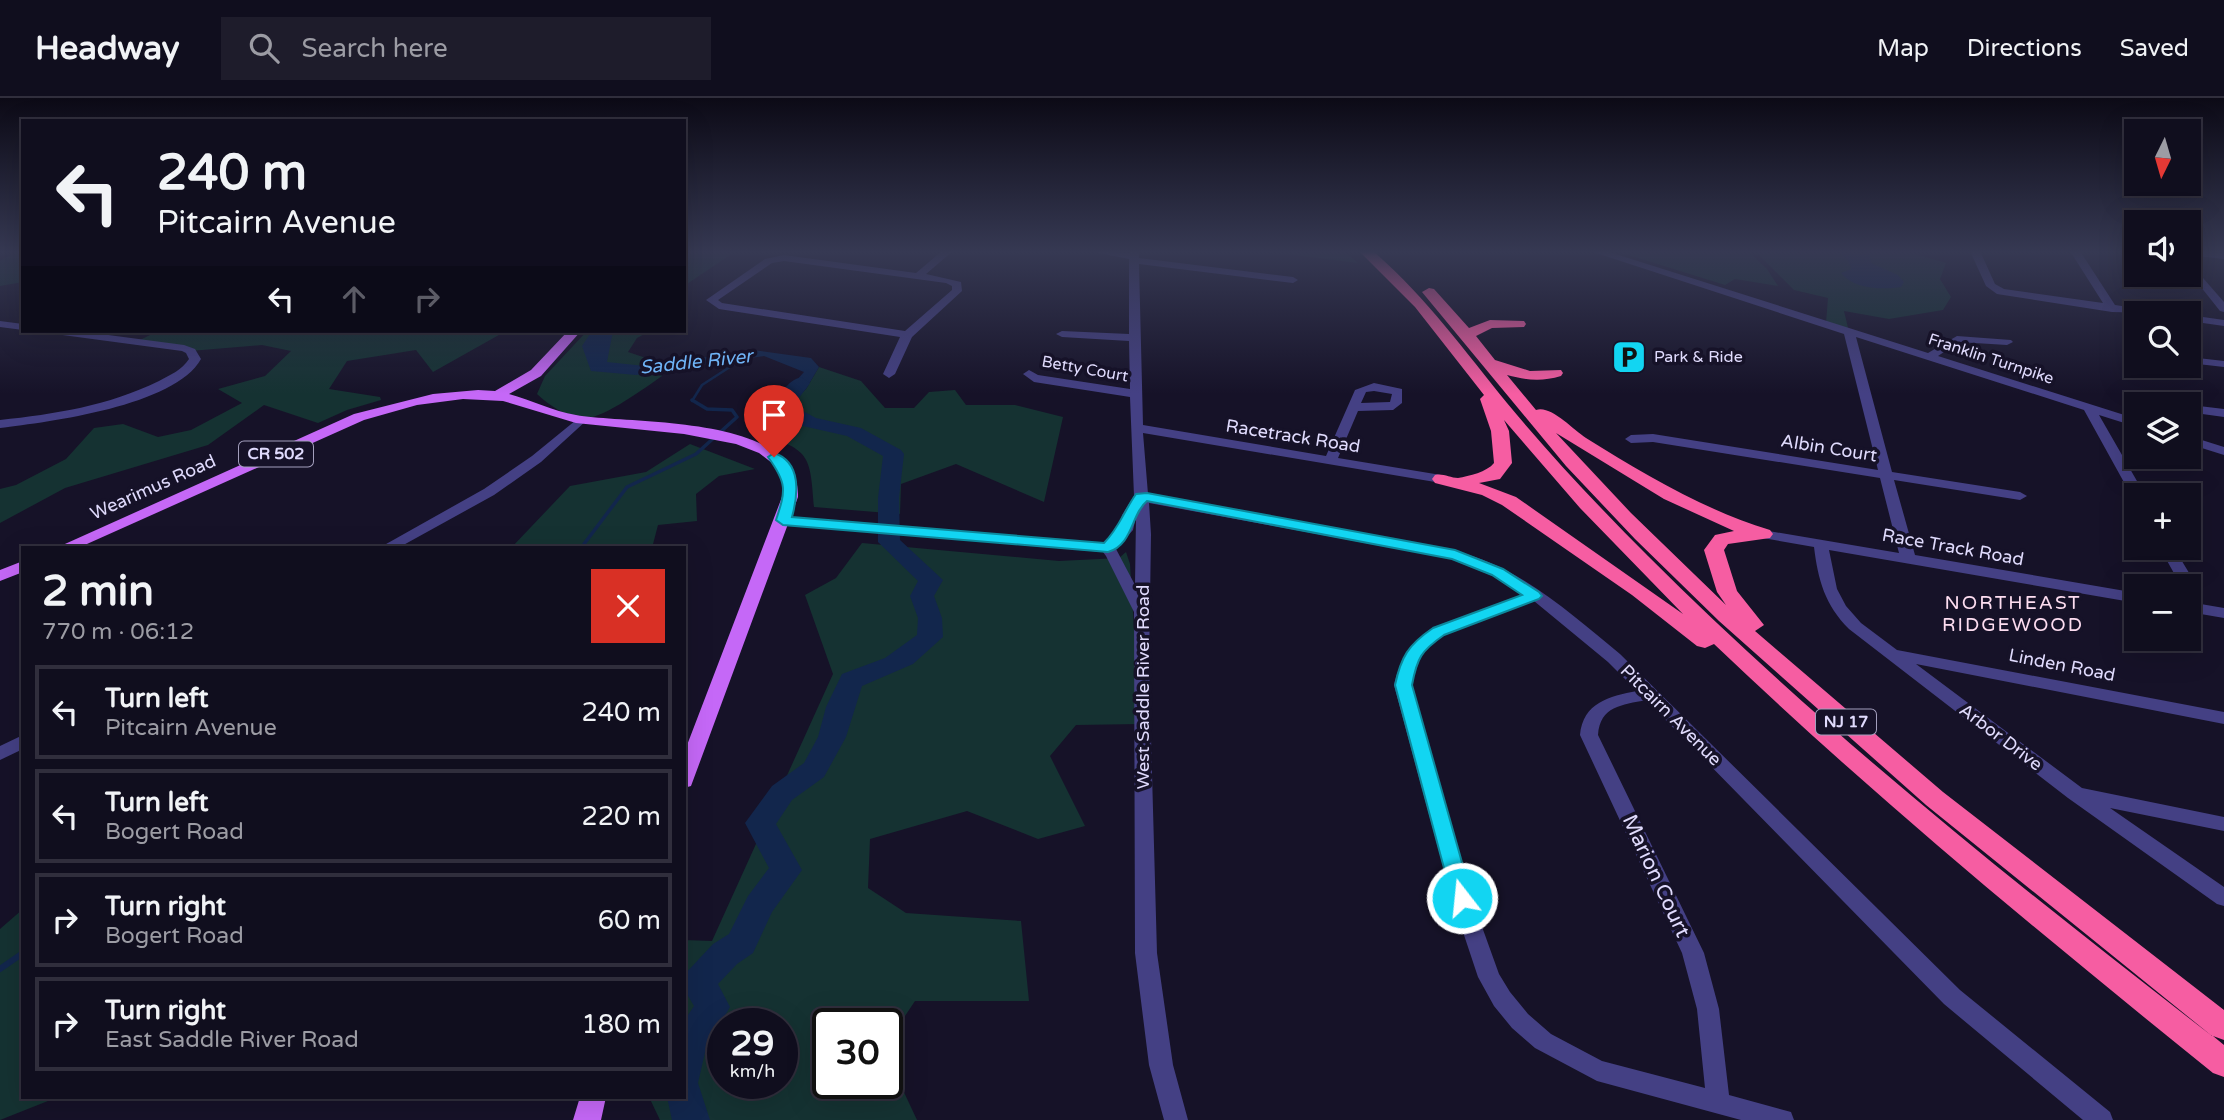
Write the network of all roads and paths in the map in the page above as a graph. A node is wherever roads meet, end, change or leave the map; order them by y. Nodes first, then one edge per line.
1 (713, 299) edge
2 (947, 299) edge
3 (1135, 299) edge
4 (1416, 299) edge
5 (1435, 299) edge
6 (1745, 299) edge
7 (2030, 299) edge
8 (2106, 299) edge
9 (2112, 309) junction
10 (2124, 310) edge
11 (2201, 320) edge
12 (2224, 323) edge
13 (0, 324) edge
14 (1519, 324) dead end
15 (21, 327) edge
16 (1849, 332) junction
17 (70, 333) edge
18 (573, 333) edge
19 (1062, 334) dead end
20 (1467, 334) junction
21 (907, 335) junction
22 (1136, 338) junction
23 (2007, 342) dead end
24 (1929, 357) junction
25 (2201, 362) edge
26 (2224, 365) edge
27 (1555, 373) dead end
28 (889, 374) dead end
29 (1029, 374) dead end
30 (1491, 374) junction
31 (1136, 394) junction
32 (498, 395) junction
33 (1353, 407) dead end
34 (2089, 408) junction
35 (2201, 410) edge
36 (2224, 413) edge
37 (2124, 419) edge
38 (581, 420) junction
39 (0, 424) edge
40 (1138, 428) junction
41 (1631, 439) dead end
42 (2201, 444) edge
43 (2224, 451) edge
44 (1331, 459) junction
45 (1886, 475) junction
46 (1441, 479) junction
47 (2131, 483) edge
48 (2020, 496) dead end
49 (1141, 497) junction
50 (783, 520) junction
51 (1763, 534) junction
52 (1821, 544) junction
53 (69, 546) edge
54 (390, 546) edge
55 (1108, 548) junction
56 (1908, 559) junction
57 (21, 567) edge
58 (0, 576) edge
59 (1534, 596) junction
60 (2124, 596) edge
61 (2201, 609) edge
62 (1143, 613) junction
63 (2224, 613) edge
64 (1893, 654) junction
65 (1650, 694) junction
66 (1822, 702) junction
67 (2224, 718) edge
68 (21, 742) edge
69 (0, 754) edge
70 (686, 776) edge
71 (2075, 793) junction
72 (1924, 821) junction
73 (2224, 824) edge
74 (2224, 898) edge
75 (2224, 1027) edge
76 (2224, 1063) edge
77 (592, 1099) edge
78 (1718, 1103) junction
79 (587, 1120) edge
80 (1176, 1120) edge
81 (1782, 1120) edge
82 (2101, 1120) edge

1 - 21 street
2 - 21 street
3 - 22 street, West Saddle River Road
4 - 30 highway, NJ 17
5 - 20 highway, NJ 17
6 - 16 street, Franklin Turnpike
7 - 9 street
8 - 9 street
9 - 10 street
11 - 12 street
13 - 15 street
14 - 20 highway
16 - 24 street, Franklin Turnpike
16 - 45 street
17 - 39 street
18 - 32 main road
19 - 22 street
20 - 30 highway, NJ 17
21 - 28 street
22 - 31 street, West Saddle River Road
23 - 24 street
24 - 34 street, Franklin Turnpike
25 - 26 street
27 - 30 highway
29 - 31 street, Betty Court
30 - 46 highway
30 - 51 highway
30 - 66 highway, NJ 17
30 - 72 highway, NJ 17
31 - 40 street, West Saddle River Road
32 - 38 main road, CR 502
32 - 53 main road, Wearimus Road / CR 502
33 - 44 street
34 - 37 street, Franklin Turnpike
34 - 47 street
35 - 36 street
38 - 50 main road, CR 502
38 - 54 street
40 - 44 street, Racetrack Road
40 - 49 street, West Saddle River Road
41 - 45 street, Albin Court
42 - 43 street
44 - 46 street, Racetrack Road
45 - 48 street, Albin Court
45 - 56 street
46 - 72 highway
49 - 55 street
49 - 59 street, Pitcairn Avenue
49 - 62 street, West Saddle River Road
50 - 55 street
50 - 70 main road, CR 502
51 - 52 street, Race Track Road
51 - 66 highway
52 - 56 street, Race Track Road
52 - 64 street, Arbor Drive
55 - 62 street
56 - 60 street, Race Track Road
57 - 58 main road
59 - 65 street, Pitcairn Avenue
59 - 78 street
61 - 63 street
62 - 80 street, West Saddle River Road
64 - 67 street, Linden Road
64 - 71 street, Arbor Drive
65 - 78 street, Marion Court
65 - 82 street, Pitcairn Avenue
66 - 75 highway, NJ 17
68 - 69 street
71 - 73 street
71 - 74 street, Arbor Drive
72 - 76 highway, NJ 17
77 - 79 main road
78 - 81 street

